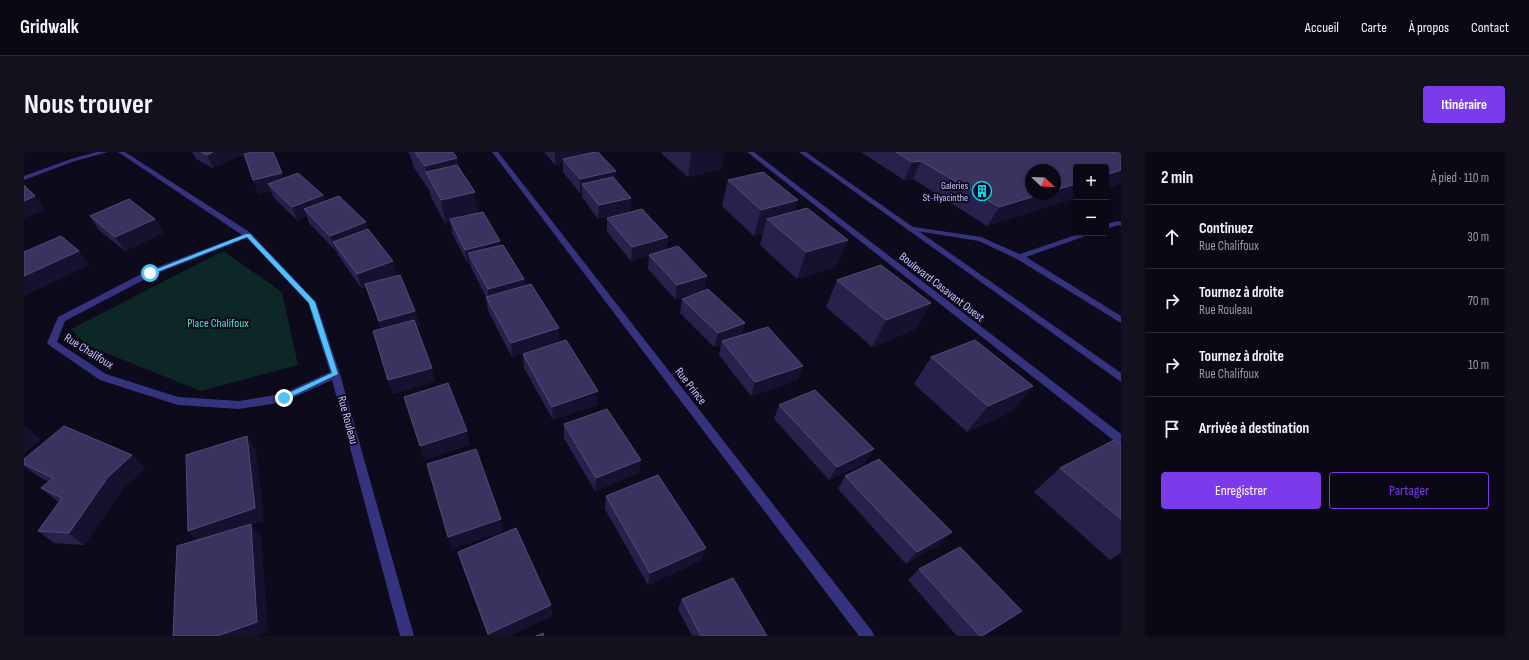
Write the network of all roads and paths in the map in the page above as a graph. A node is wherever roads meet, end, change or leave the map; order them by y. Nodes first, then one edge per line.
1 (105, 152) edge
2 (121, 152) edge
3 (495, 152) edge
4 (750, 152) edge
5 (802, 152) edge
6 (24, 178) edge
7 (1121, 224) edge
8 (1109, 226) edge
9 (910, 228) junction
10 (248, 235) junction
11 (1081, 236) edge
12 (1020, 257) junction
13 (1121, 320) edge
14 (335, 374) junction
15 (1121, 378) edge
16 (1121, 440) edge
17 (407, 636) edge
18 (867, 636) edge

1 - 6 street
2 - 10 street, Rue Rouleau
3 - 18 street, Rue Prince
4 - 16 street, Boulevard Casavant Ouest
5 - 9 street
7 - 8 street
9 - 12 street
9 - 15 street
10 - 14 street, Rue Rouleau
10 - 14 street, Rue Chalifoux
11 - 12 street
12 - 13 street
14 - 17 street, Rue Rouleau

